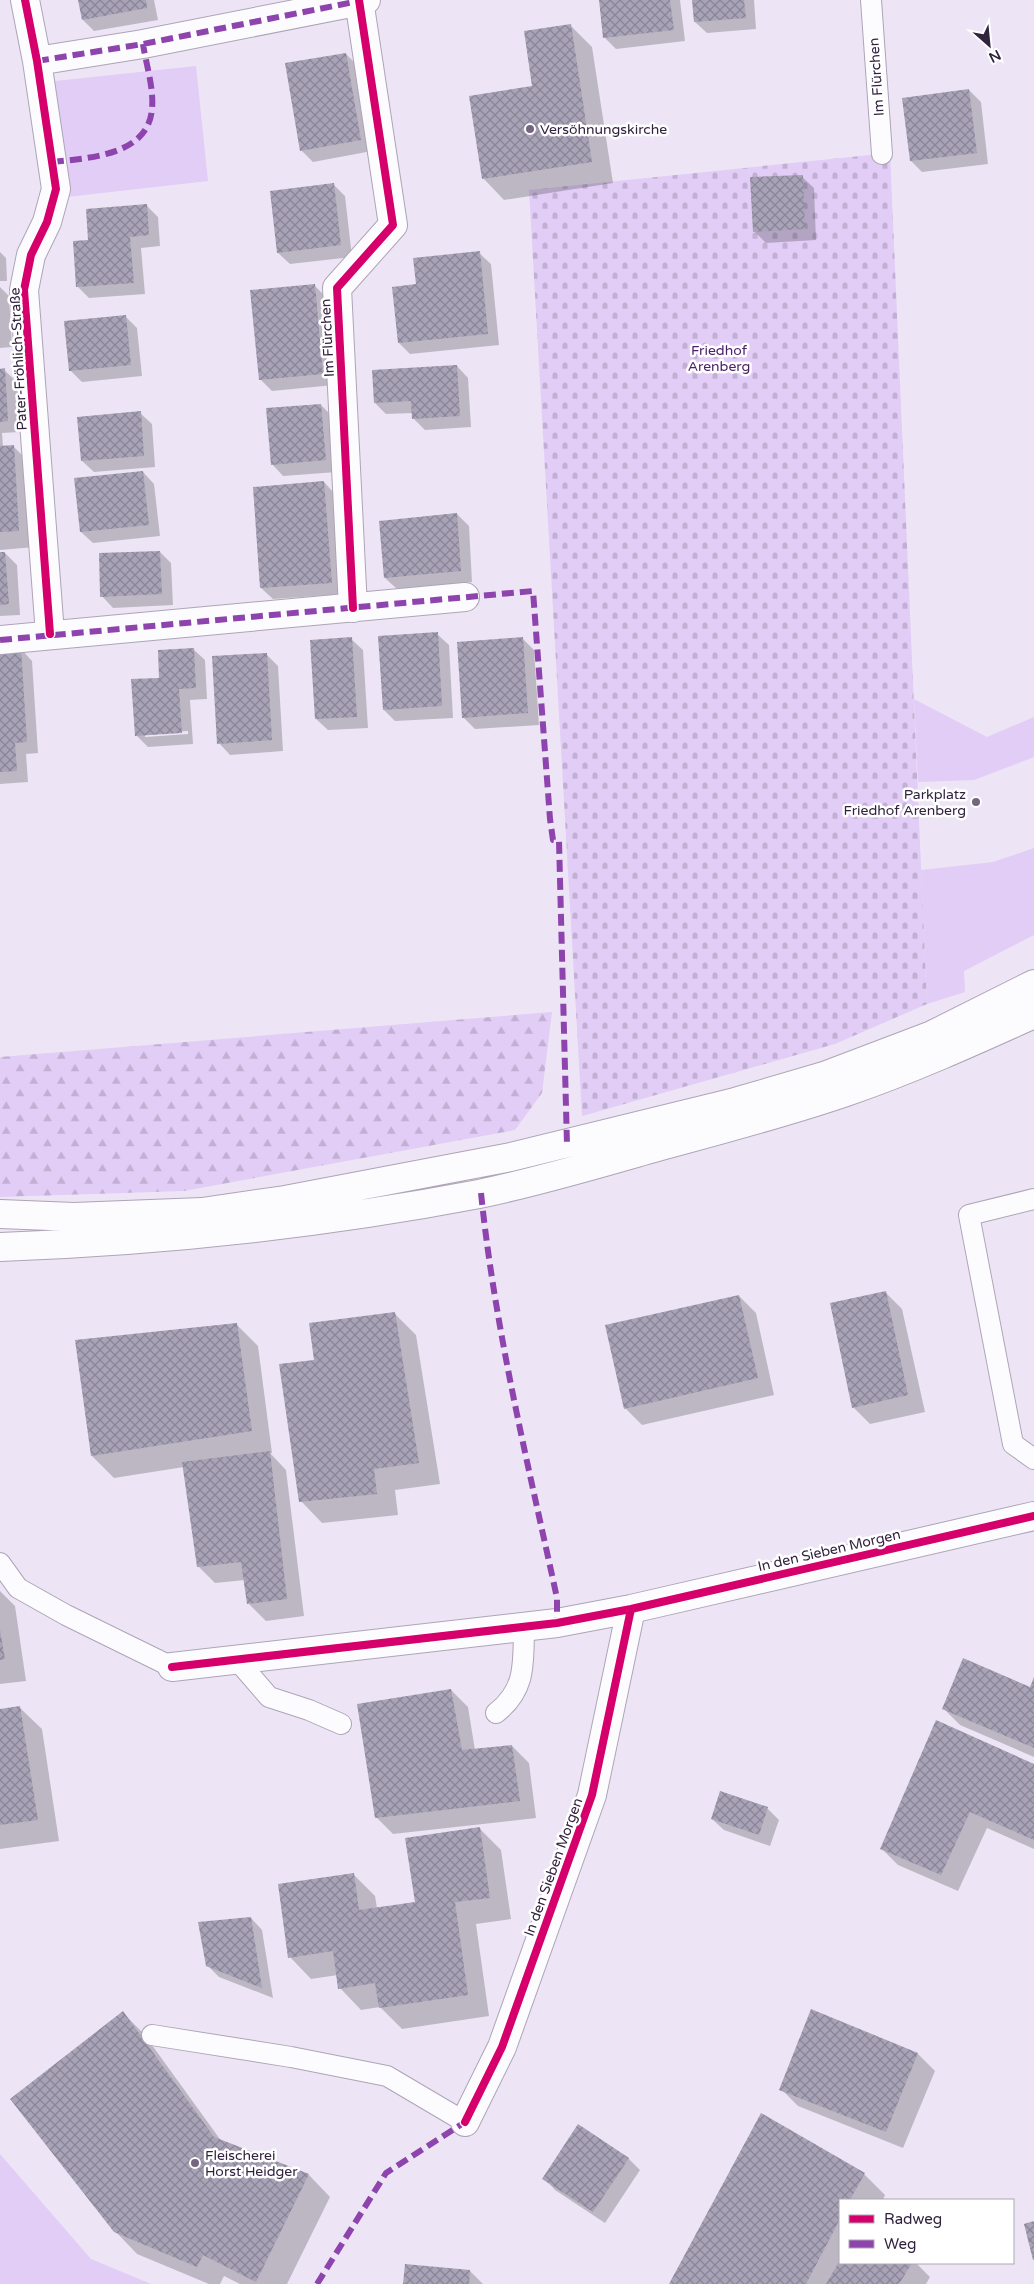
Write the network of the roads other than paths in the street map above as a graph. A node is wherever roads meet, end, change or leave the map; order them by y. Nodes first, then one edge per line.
1 (25, 0) edge
2 (361, 0) edge
3 (871, 0) edge
4 (37, 61) junction
5 (882, 154) dead end
6 (465, 597) dead end
7 (352, 608) junction
8 (50, 634) junction
9 (0, 640) edge
10 (1034, 984) edge
11 (1034, 1014) edge
12 (1034, 1199) edge
13 (0, 1214) edge
14 (0, 1247) edge
15 (1034, 1459) edge
16 (1034, 1516) edge
17 (0, 1564) edge
18 (631, 1609) junction
19 (524, 1626) junction
20 (237, 1660) junction
21 (172, 1667) joint
22 (496, 1713) dead end
23 (341, 1724) dead end
24 (152, 2035) dead end
25 (465, 2122) joint

1 - 4 street, Pater-Fröhlich-Straße
2 - 4 street, Im Flürchen
2 - 7 street, Im Flürchen
3 - 5 lane, Im Flürchen
4 - 8 street, Pater-Fröhlich-Straße
6 - 7 street
7 - 8 street
8 - 9 street
10 - 13 street
11 - 14 street
12 - 15 lane
16 - 18 street, In den Sieben Morgen
17 - 21 lane
18 - 19 street, In den Sieben Morgen
18 - 25 street, In den Sieben Morgen
19 - 20 street, In den Sieben Morgen
19 - 22 lane
20 - 21 street, In den Sieben Morgen
20 - 23 lane
24 - 25 lane

